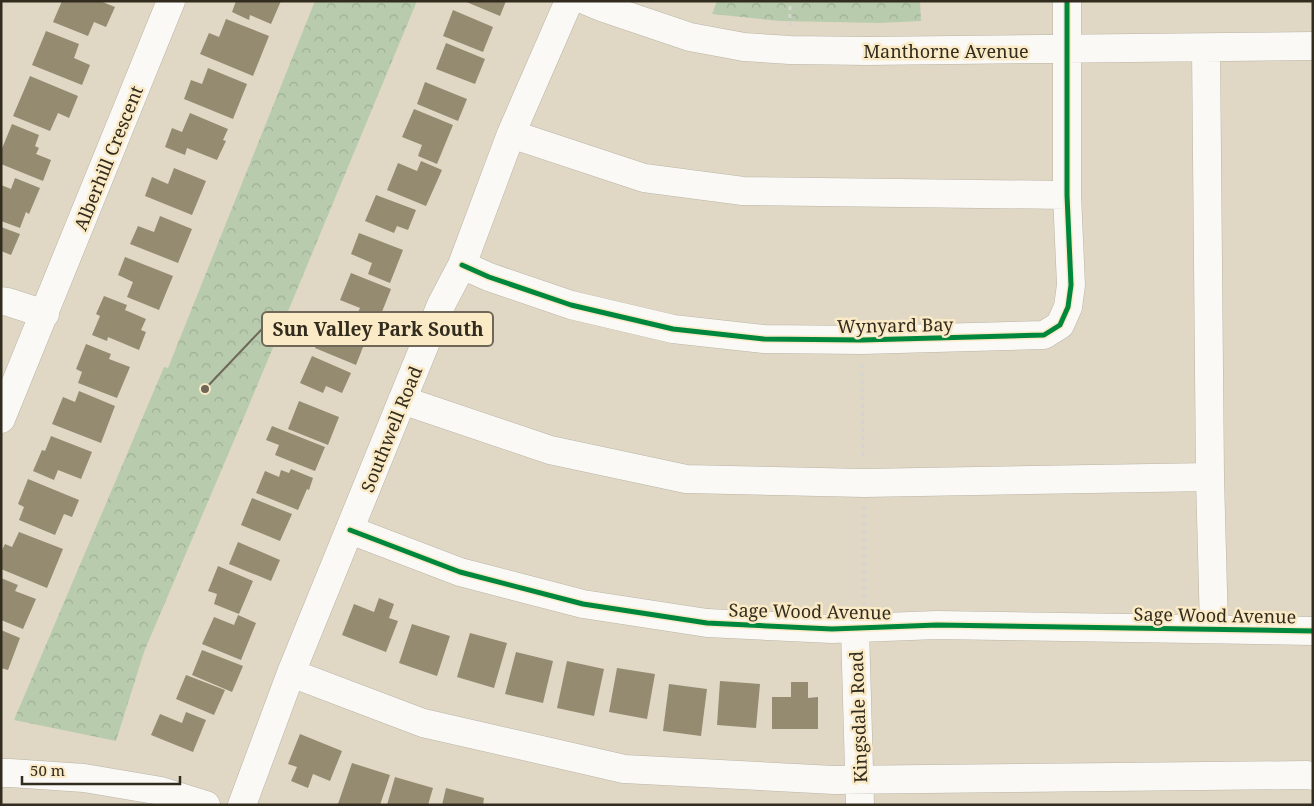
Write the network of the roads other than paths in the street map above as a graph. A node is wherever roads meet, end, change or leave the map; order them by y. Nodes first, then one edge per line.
1 (171, 1) edge
2 (569, 1) edge
3 (587, 1) edge
4 (1067, 1) edge
5 (1313, 46) edge
6 (1206, 48) junction
7 (1067, 50) junction
8 (511, 134) junction
9 (1067, 195) junction
10 (462, 264) junction
11 (1, 301) edge
12 (45, 314) junction
13 (402, 400) junction
14 (1, 419) edge
15 (1210, 477) junction
16 (350, 530) junction
17 (1214, 628) junction
18 (855, 629) junction
19 (1313, 631) edge
20 (291, 673) junction
21 (1, 774) edge
22 (1313, 776) edge
23 (860, 792) edge
24 (206, 805) edge
25 (242, 805) edge

1 - 12 street, Alberhill Crescent
2 - 8 street, Southwell Road
3 - 7 street, Manthorne Avenue
4 - 7 street
5 - 6 street, Manthorne Avenue
6 - 7 street, Manthorne Avenue
6 - 15 street
7 - 9 street, Wynyard Bay
8 - 9 street
8 - 10 street, Southwell Road
9 - 10 street, Wynyard Bay
10 - 13 street, Southwell Road
11 - 12 street
12 - 14 street, Alberhill Crescent
13 - 15 street
13 - 16 street, Southwell Road
15 - 17 street
16 - 18 street, Sage Wood Avenue
16 - 20 street, Southwell Road
17 - 18 street, Sage Wood Avenue
17 - 19 street, Sage Wood Avenue
18 - 23 street, Kingsdale Road
20 - 23 street
20 - 25 street, Southwell Road
21 - 24 street
22 - 23 street

